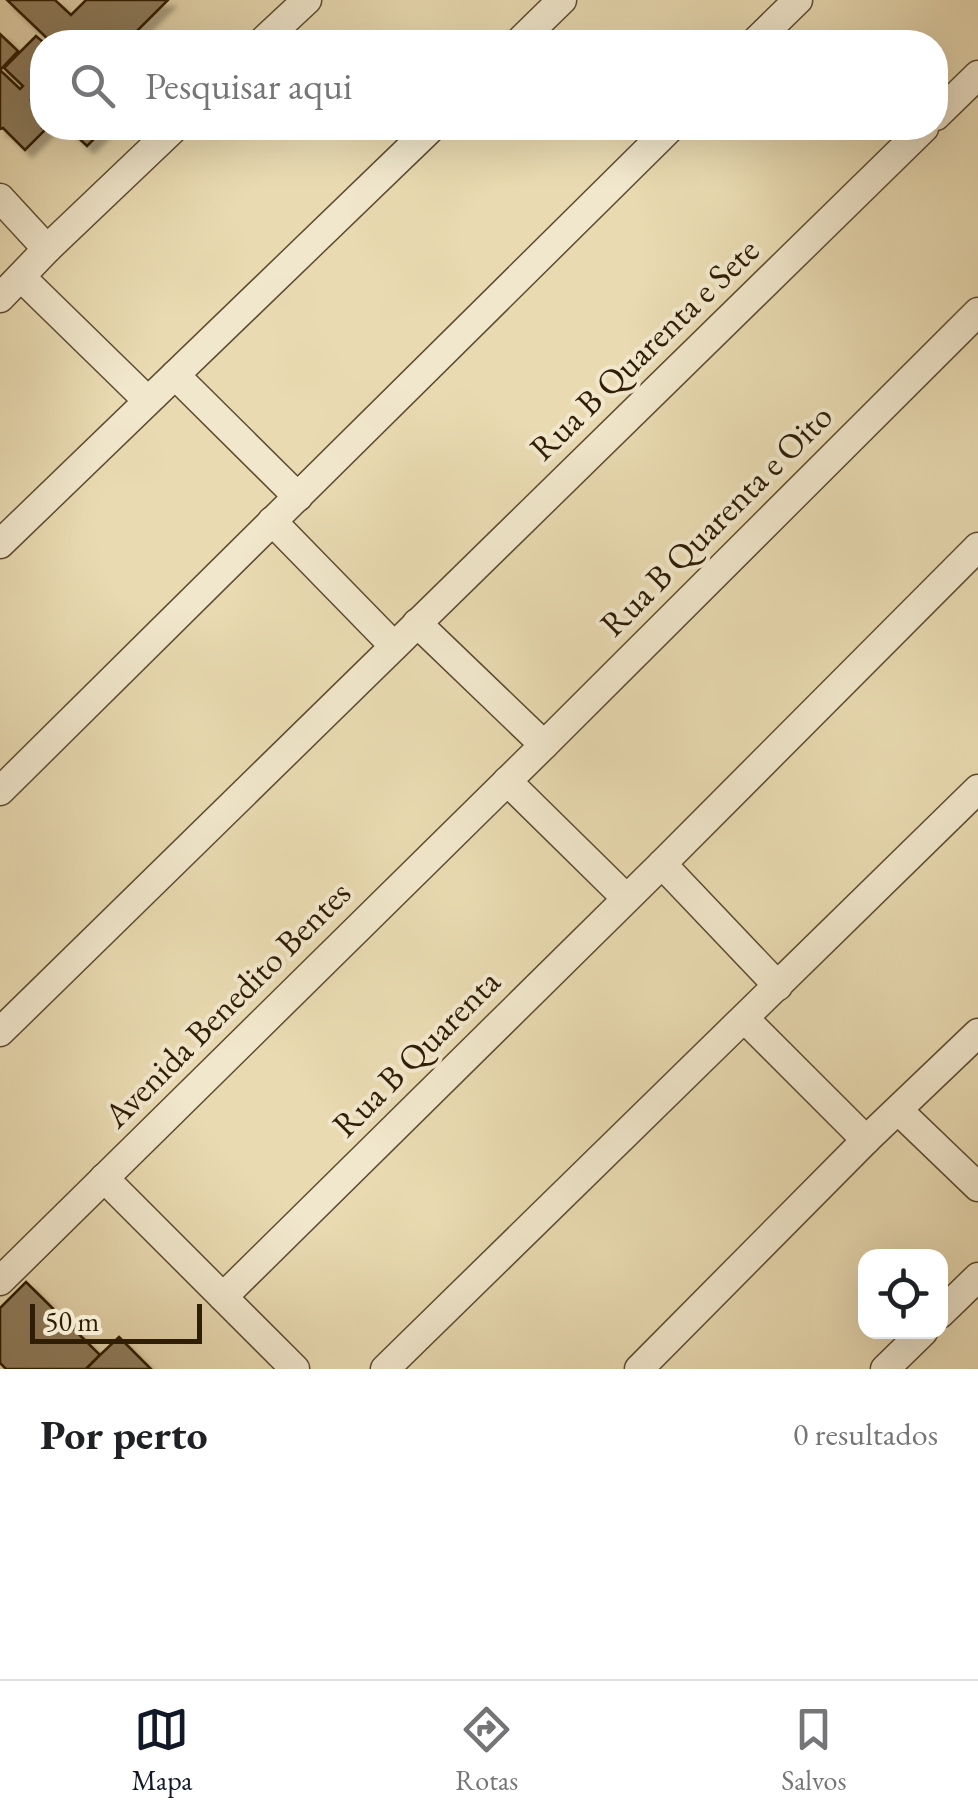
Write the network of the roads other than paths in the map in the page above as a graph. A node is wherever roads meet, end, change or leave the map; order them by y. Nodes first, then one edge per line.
1 (307, 0) edge
2 (562, 0) edge
3 (798, 0) edge
4 (275, 30) edge
5 (531, 30) edge
6 (767, 30) edge
7 (978, 75) edge
8 (948, 104) edge
9 (162, 140) edge
10 (419, 140) edge
11 (658, 140) edge
12 (912, 140) edge
13 (0, 198) edge
14 (48, 249) junction
15 (21, 277) junction
16 (0, 298) edge
17 (978, 312) edge
18 (175, 375) junction
19 (147, 400) junction
20 (298, 497) junction
21 (272, 521) junction
22 (0, 544) edge
23 (978, 546) edge
24 (417, 623) junction
25 (394, 646) junction
26 (544, 745) junction
27 (508, 780) junction
28 (978, 789) edge
29 (0, 791) edge
30 (662, 864) junction
31 (626, 898) junction
32 (778, 986) junction
33 (746, 1019) junction
34 (0, 1032) edge
35 (978, 1033) edge
36 (899, 1111) junction
37 (866, 1140) junction
38 (104, 1178) junction
39 (978, 1188) edge
40 (978, 1277) edge
41 (0, 1281) edge
42 (223, 1297) junction
43 (948, 1306) edge
44 (916, 1339) edge
45 (294, 1369) edge
46 (384, 1369) edge
47 (639, 1369) edge
48 (884, 1369) edge

1 - 4 street
2 - 5 street
3 - 6 street
7 - 8 street
9 - 14 street
10 - 18 street
11 - 20 street
12 - 24 street, Rua B Quarenta e Sete
13 - 14 street
14 - 15 street
15 - 16 street
15 - 19 street
17 - 26 street, Rua B Quarenta e Oito
18 - 19 street
18 - 20 street
19 - 22 street
20 - 21 street
21 - 25 street
21 - 29 street
23 - 30 street, Rua B Quarenta
24 - 25 street, Rua B Quarenta e Sete
24 - 26 street
25 - 34 street, Rua B Quarenta e Sete
26 - 27 street, Rua B Quarenta e Oito
27 - 31 street
27 - 38 street, Avenida Benedito Bentes
28 - 32 street
30 - 31 street, Rua B Quarenta
30 - 32 street
31 - 42 street, Rua B Quarenta
32 - 33 street
33 - 37 street
33 - 46 street
35 - 36 street
36 - 37 street
36 - 39 street
37 - 47 street
38 - 41 street, Avenida Benedito Bentes
38 - 42 street
40 - 43 street
42 - 45 street
44 - 48 street

